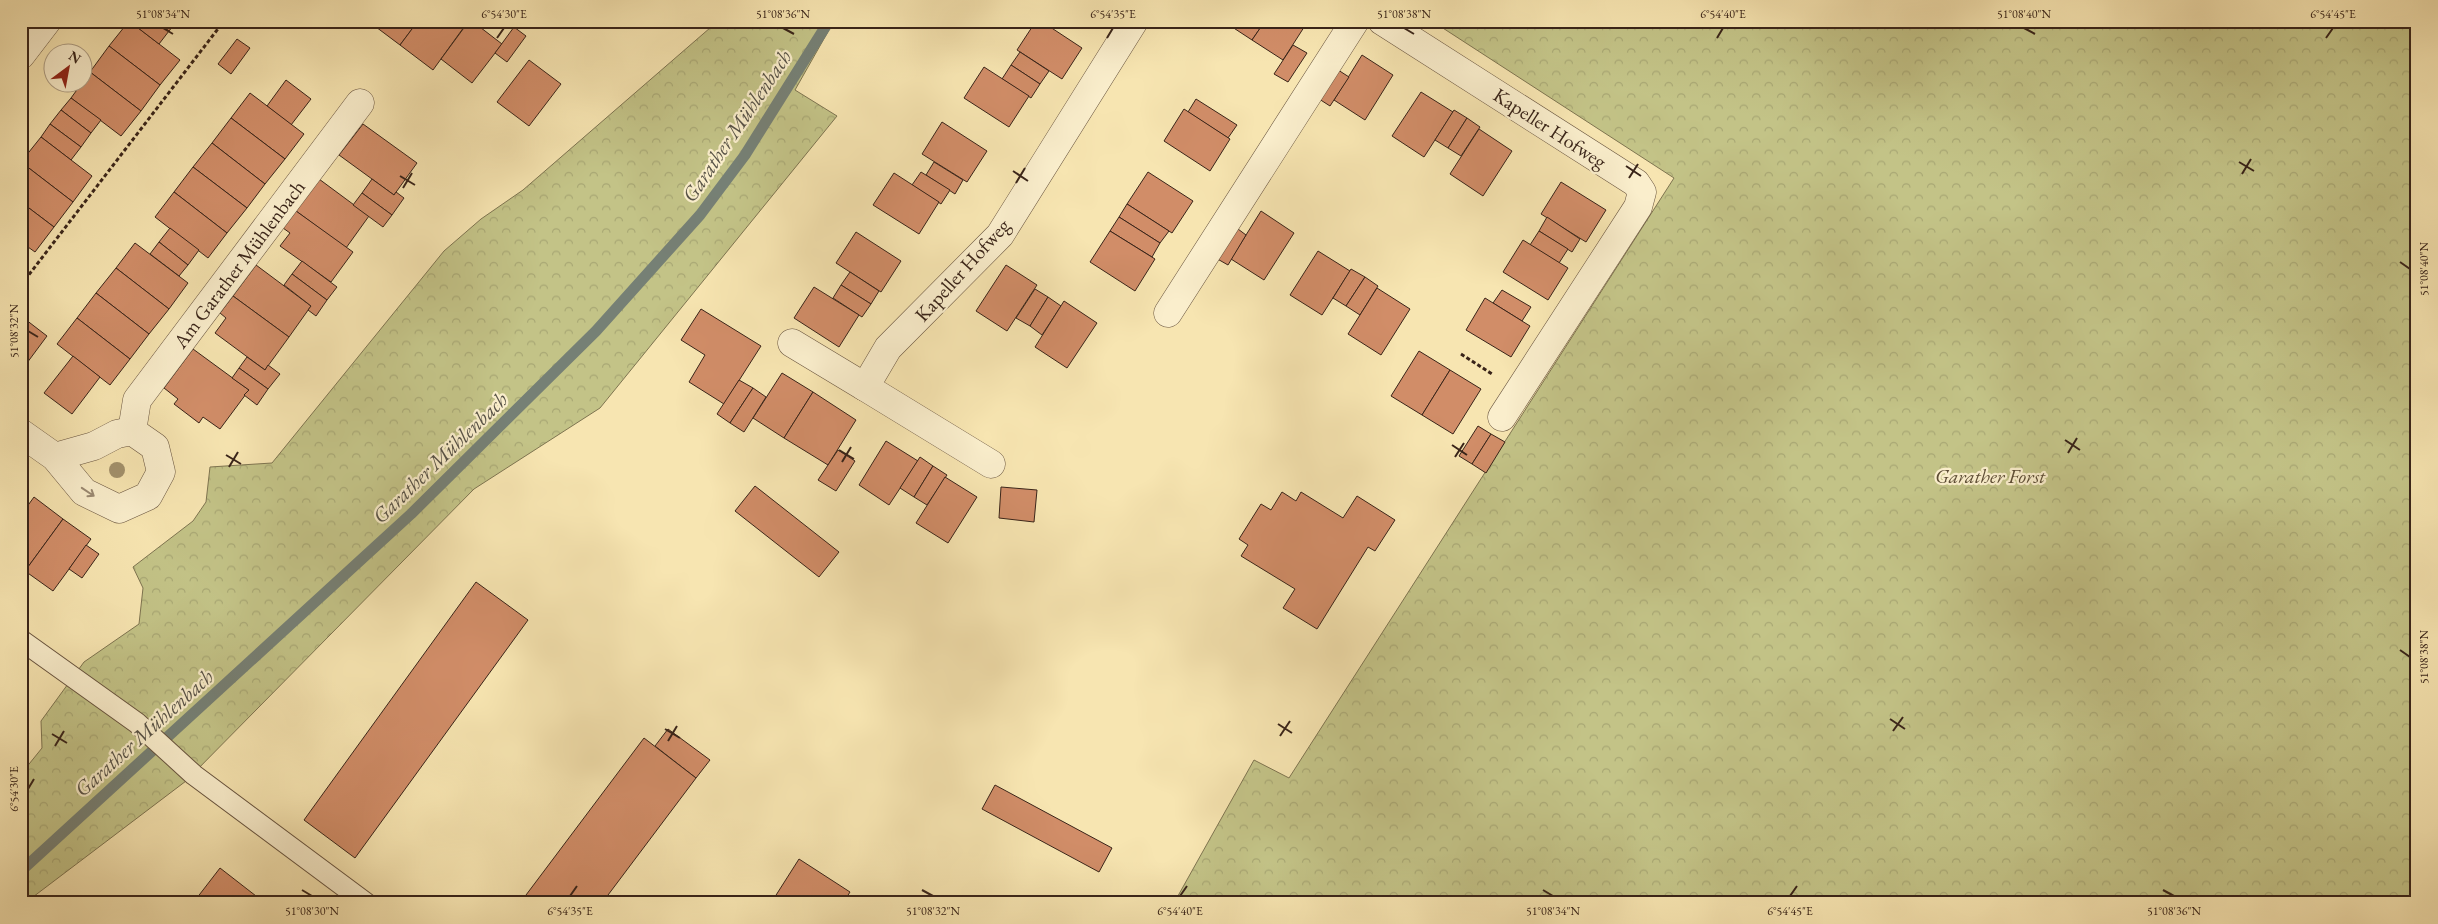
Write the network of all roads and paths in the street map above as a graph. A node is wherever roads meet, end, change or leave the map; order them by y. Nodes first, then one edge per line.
1 (47, 21) edge
2 (224, 21) edge
3 (1134, 21) edge
4 (1355, 21) edge
5 (1382, 21) edge
6 (21, 55) edge
7 (360, 103) dead end
8 (21, 285) edge
9 (1168, 313) dead end
10 (792, 343) dead end
11 (865, 388) junction
12 (1502, 418) dead end
13 (132, 432) junction
14 (21, 433) edge
15 (55, 457) junction
16 (991, 464) dead end
17 (21, 640) edge
18 (366, 903) edge

1 - 6 street
2 - 8 path
3 - 11 street, Kapeller Hofweg
4 - 9 street
5 - 12 street, Kapeller Hofweg
7 - 13 street, Am Garather Mühlenbach
10 - 11 street
11 - 16 street
13 - 15 street
15 -> 13 street
14 - 15 street
17 - 18 lane

